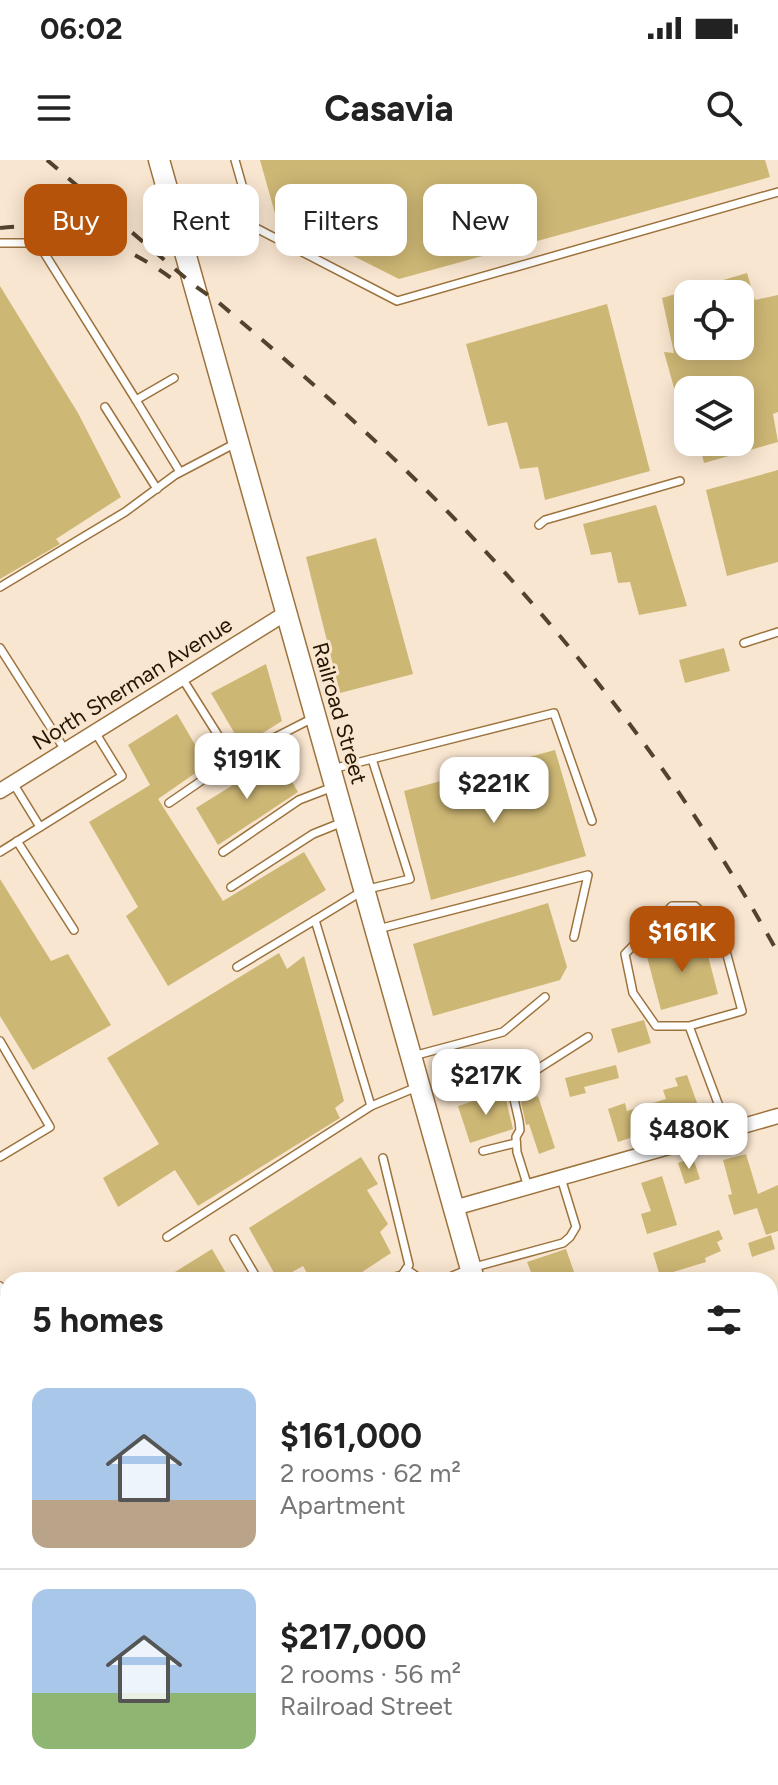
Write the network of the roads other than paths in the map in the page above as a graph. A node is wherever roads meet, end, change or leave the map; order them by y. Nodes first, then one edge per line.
1 (159, 160) edge
2 (235, 160) edge
3 (778, 192) edge
4 (0, 243) edge
5 (174, 378) dead end
6 (136, 400) junction
7 (105, 407) dead end
8 (238, 442) junction
9 (180, 472) junction
10 (680, 481) dead end
11 (157, 489) junction
12 (539, 525) dead end
13 (0, 587) edge
14 (286, 613) junction
15 (778, 632) edge
16 (744, 643) dead end
17 (0, 648) edge
18 (182, 678) junction
19 (316, 717) junction
20 (95, 732) junction
21 (65, 750) junction
22 (233, 759) junction
23 (372, 759) junction
24 (333, 778) junction
25 (6, 787) edge
26 (169, 803) dead end
27 (592, 821) dead end
28 (345, 822) junction
29 (40, 827) junction
30 (17, 841) junction
31 (0, 852) edge
32 (223, 852) dead end
33 (231, 887) dead end
34 (364, 890) junction
35 (315, 920) junction
36 (74, 930) dead end
37 (375, 930) junction
38 (574, 937) dead end
39 (237, 967) dead end
40 (545, 997) dead end
41 (689, 1026) junction
42 (588, 1037) dead end
43 (0, 1041) edge
44 (411, 1056) junction
45 (419, 1086) junction
46 (371, 1106) junction
47 (778, 1116) edge
48 (728, 1130) junction
49 (516, 1143) junction
50 (483, 1151) dead end
51 (0, 1157) edge
52 (383, 1158) dead end
53 (560, 1178) junction
54 (528, 1187) junction
55 (454, 1208) junction
56 (167, 1237) dead end
57 (234, 1239) dead end
58 (406, 1269) junction
59 (253, 1272) edge
60 (404, 1272) edge
61 (410, 1272) edge
62 (471, 1272) edge
63 (478, 1272) edge

1 - 8 main road, Railroad Street
2 - 3 lane
4 - 6 lane
5 - 6 lane
6 - 9 lane
7 - 11 lane
8 - 9 lane
8 - 14 main road, Railroad Street
9 - 11 lane
10 - 12 lane
11 - 13 lane
14 - 18 street, North Sherman Avenue
14 - 19 main road, Railroad Street
15 - 16 lane
17 - 21 lane
18 - 20 street, North Sherman Avenue
18 - 22 lane
19 - 22 lane
19 - 24 main road, Railroad Street
20 - 21 street, North Sherman Avenue
20 - 29 lane
21 - 25 street, North Sherman Avenue
22 - 26 lane
23 - 24 lane
23 - 27 lane
23 - 34 lane
24 - 28 main road, Railroad Street
24 - 32 lane
25 - 29 lane
28 - 33 lane
28 - 34 main road, Railroad Street
29 - 30 lane
30 - 31 lane
30 - 36 lane
34 - 35 lane
34 - 37 main road, Railroad Street
35 - 39 lane
35 - 46 lane
37 - 38 lane
37 - 44 main road, Railroad Street
40 - 44 lane
41 - 41 lane
41 - 48 lane
42 - 49 lane
43 - 51 lane
44 - 45 main road, Railroad Street
45 - 46 lane
45 - 55 main road, Railroad Street
46 - 56 lane
47 - 48 street
48 - 53 street
49 - 50 lane
49 - 54 lane
52 - 58 lane
53 - 54 street
53 - 63 lane
54 - 55 street
55 - 62 main road, Railroad Street
57 - 59 lane
58 - 60 lane
58 - 61 lane

